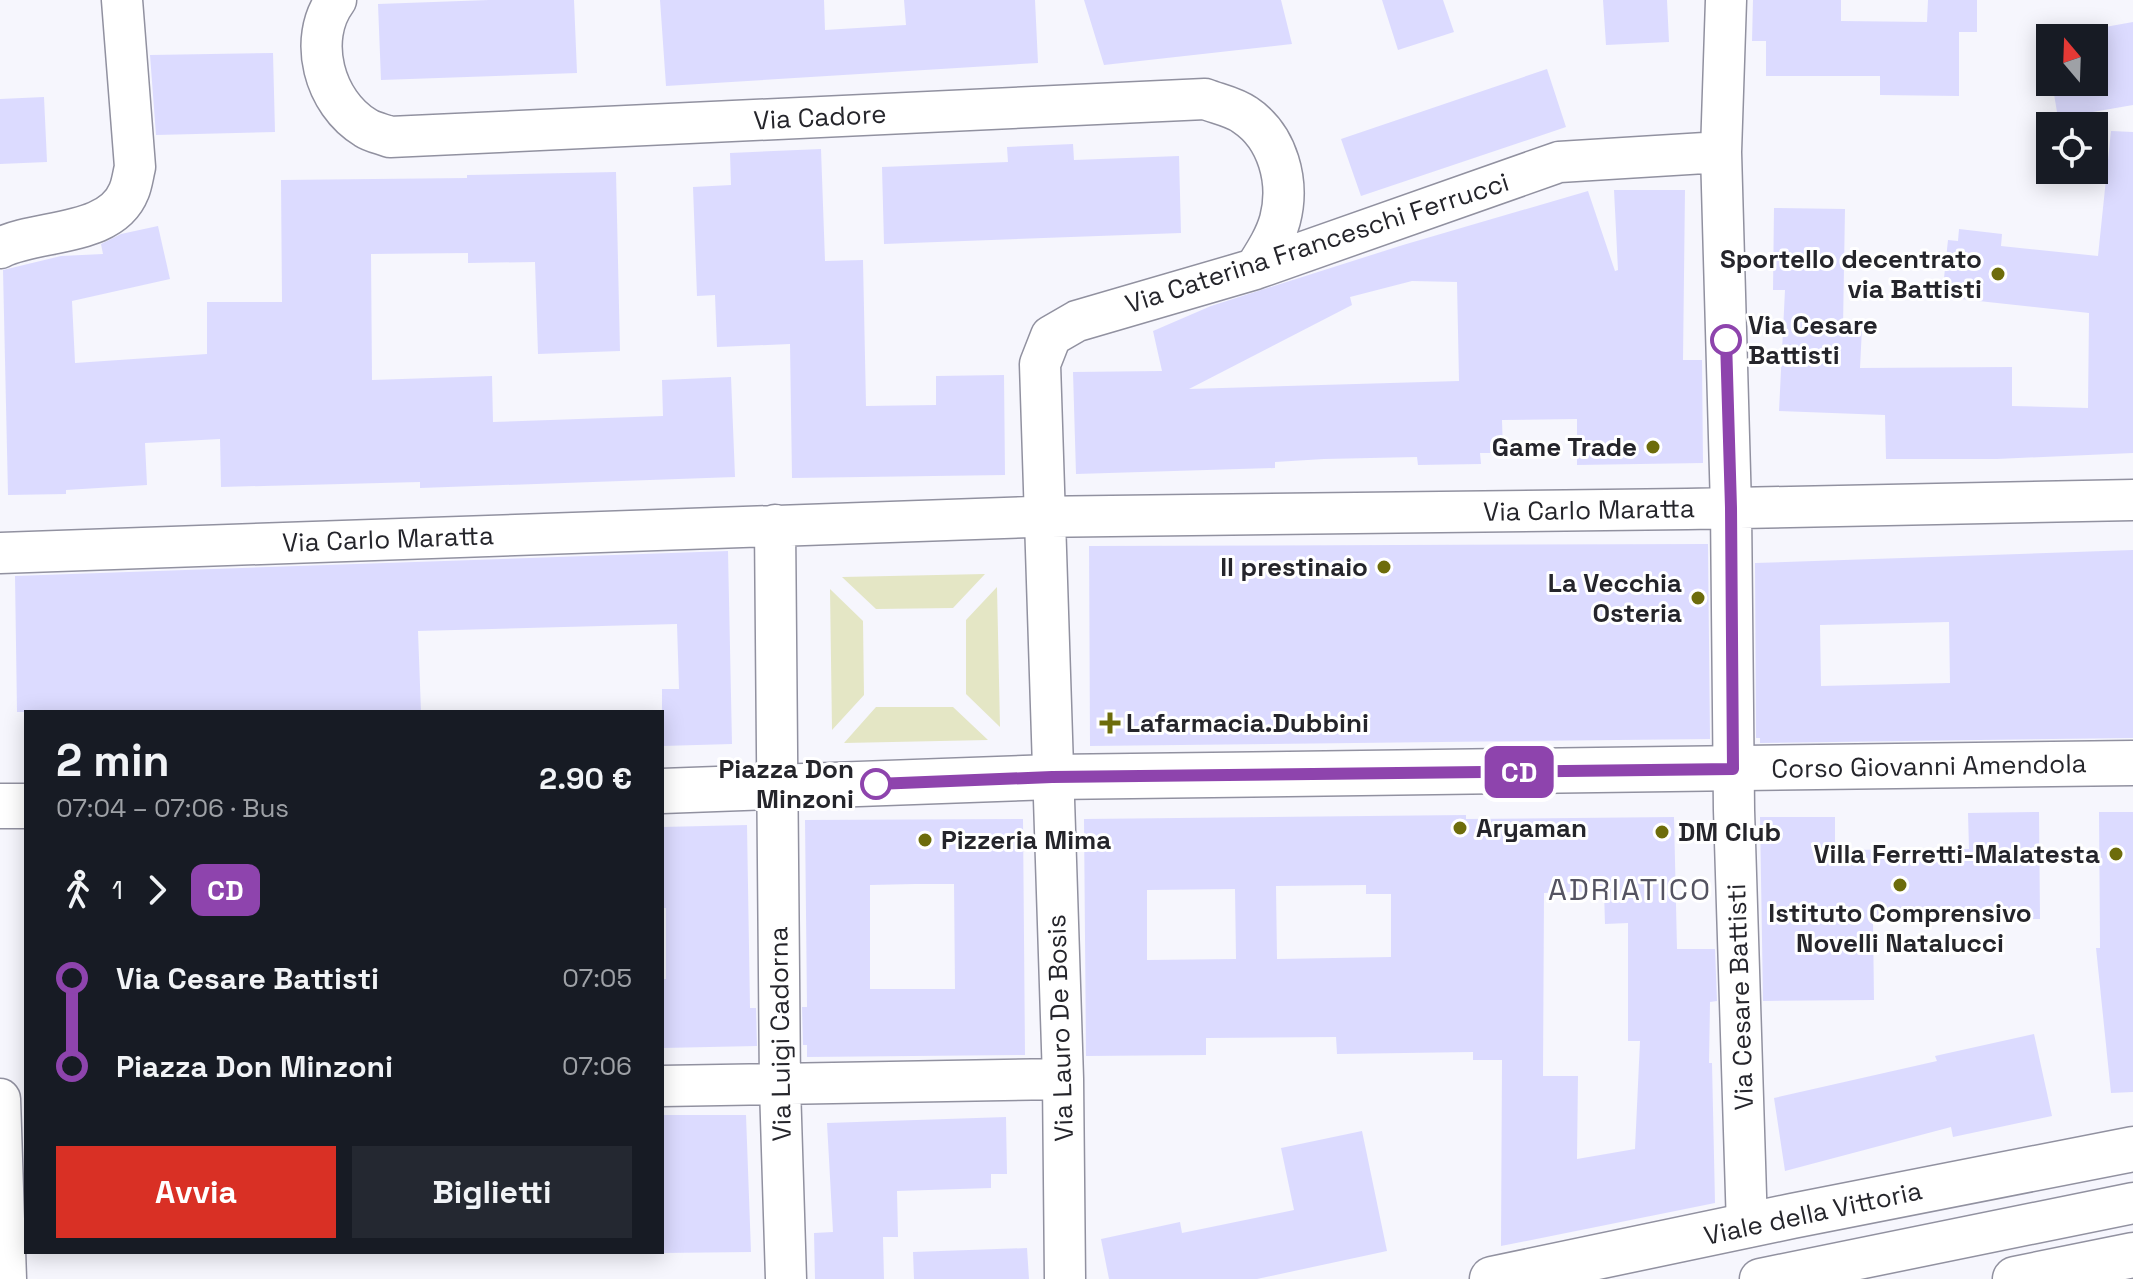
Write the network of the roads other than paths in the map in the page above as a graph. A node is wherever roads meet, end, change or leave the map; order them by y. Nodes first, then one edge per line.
1 (122, 0) edge
2 (336, 0) edge
3 (1726, 0) edge
4 (1721, 152) junction
5 (0, 248) edge
6 (1255, 269) junction
7 (2133, 500) edge
8 (1731, 508) junction
9 (1045, 517) junction
10 (775, 525) junction
11 (0, 553) edge
12 (2133, 763) edge
13 (1733, 769) junction
14 (1052, 777) junction
15 (776, 788) junction
16 (664, 791) edge
17 (0, 806) edge
18 (24, 806) edge
19 (1063, 1079) junction
20 (664, 1086) edge
21 (780, 1086) junction
22 (0, 1091) edge
23 (24, 1091) edge
24 (0, 1099) edge
25 (2133, 1149) edge
26 (2133, 1203) edge
27 (1747, 1227) junction
28 (2133, 1255) edge
29 (6, 1279) edge
30 (786, 1279) edge
31 (1065, 1279) edge
32 (1492, 1279) edge
33 (1760, 1279) edge
34 (2015, 1279) edge

1 - 5 street
2 - 6 street, Via Cadore
3 - 4 street, Via Cesare Battisti
4 - 6 street, Via Caterina Franceschi Ferrucci
4 - 8 street, Via Cesare Battisti
6 - 9 street, Via Caterina Franceschi Ferrucci
7 - 8 street, Via Carlo Maratta
8 - 9 street, Via Carlo Maratta
8 - 13 street, Via Cesare Battisti
9 - 10 street, Via Carlo Maratta
9 - 14 street, Via Caterina Franceschi Ferrucci
10 - 11 street, Via Carlo Maratta
10 - 15 street, Via Luigi Cadorna
12 - 13 street, Corso Giovanni Amendola
13 - 14 street, Corso Giovanni Amendola
13 - 27 street, Via Cesare Battisti
14 - 15 street, Corso Giovanni Amendola
14 - 19 street, Via Lauro De Bosis
15 - 16 street
15 - 21 street, Via Luigi Cadorna
17 - 18 street
19 - 21 street
19 - 31 street, Via Lauro De Bosis
20 - 21 street
21 - 30 street, Via Luigi Cadorna
22 - 23 street
24 - 29 street
25 - 27 street, Viale della Vittoria
26 - 33 street, Viale della Vittoria
27 - 32 street, Viale della Vittoria
28 - 34 street

